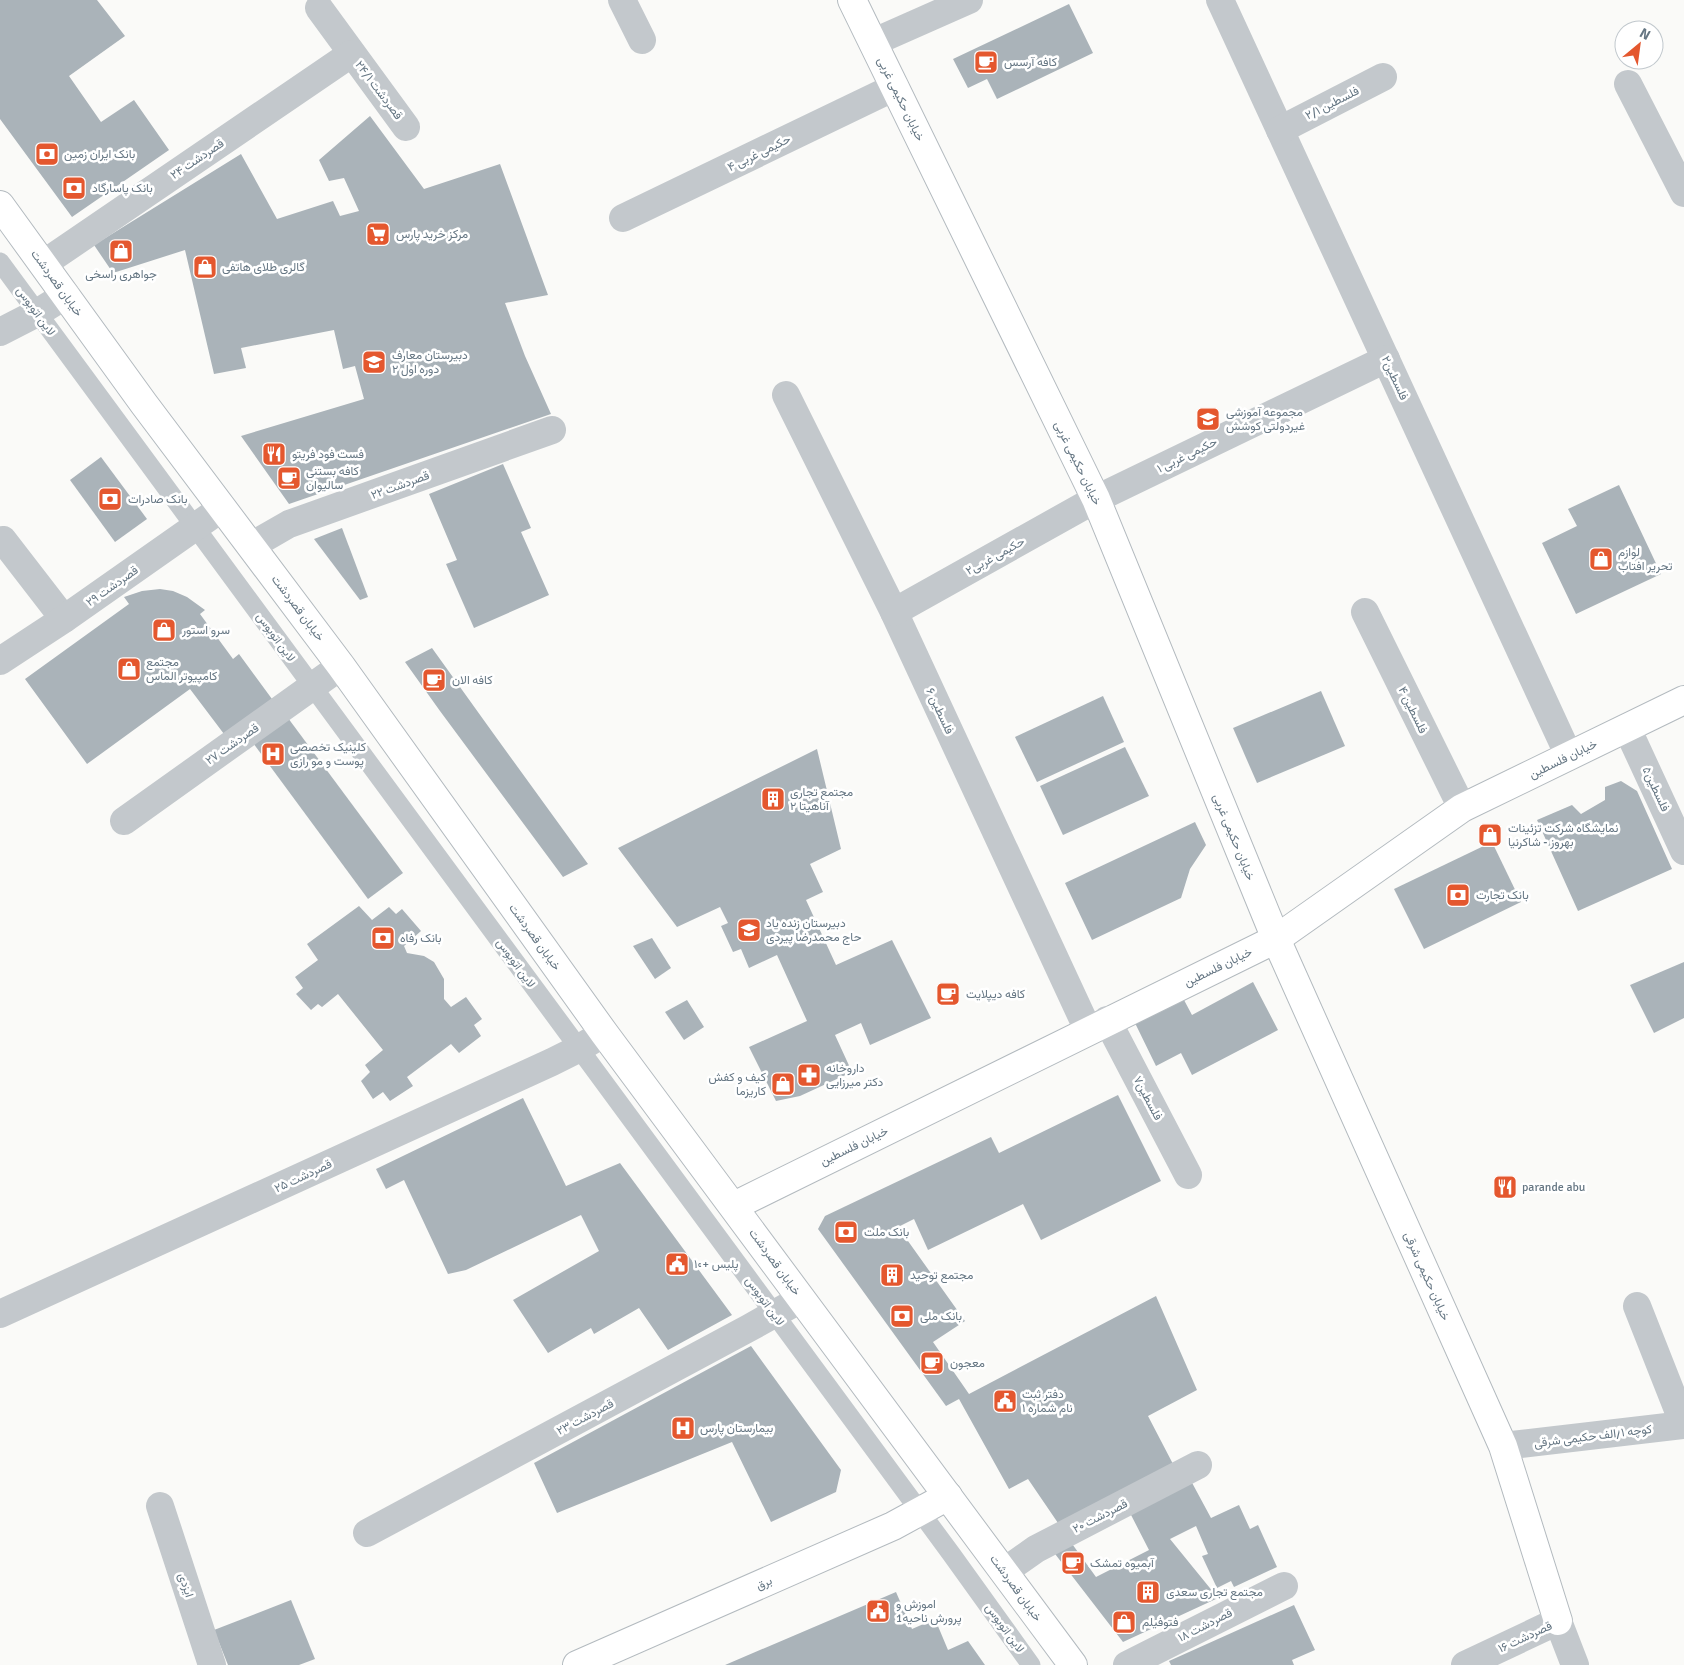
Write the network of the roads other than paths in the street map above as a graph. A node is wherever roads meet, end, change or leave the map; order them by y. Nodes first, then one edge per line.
1 (622, 0) edge
2 (852, 0) edge
3 (969, 0) edge
4 (1220, 0) edge
5 (319, 8) dead end
6 (642, 40) dead end
7 (874, 42) junction
8 (351, 54) junction
9 (1383, 76) dead end
10 (1628, 84) dead end
11 (895, 87) junction
12 (406, 127) dead end
13 (1280, 130) junction
14 (1684, 193) edge
15 (0, 205) edge
16 (623, 218) dead end
17 (0, 262) edge
18 (42, 264) junction
19 (66, 295) junction
20 (37, 313) junction
21 (0, 332) edge
22 (1386, 359) junction
23 (786, 395) dead end
24 (552, 430) dead end
25 (1096, 499) junction
26 (222, 508) junction
27 (195, 527) junction
28 (3, 540) dead end
29 (251, 546) junction
30 (894, 612) junction
31 (1365, 612) dead end
32 (64, 620) junction
33 (0, 661) edge
34 (341, 666) junction
35 (312, 687) junction
36 (1684, 700) edge
37 (1628, 728) junction
38 (1569, 756) junction
39 (1462, 808) junction
40 (124, 821) dead end
41 (1684, 851) edge
42 (1276, 938) junction
43 (1098, 1025) junction
44 (604, 1033) junction
45 (578, 1049) junction
46 (1188, 1175) dead end
47 (734, 1206) junction
48 (802, 1299) junction
49 (1636, 1306) dead end
50 (0, 1314) edge
51 (774, 1314) junction
52 (1684, 1425) edge
53 (1503, 1446) junction
54 (1198, 1465) dead end
55 (948, 1496) junction
56 (160, 1506) dead end
57 (920, 1513) junction
58 (367, 1533) dead end
59 (1004, 1571) junction
60 (1284, 1586) dead end
61 (1558, 1621) junction
62 (212, 1665) edge
63 (577, 1665) edge
64 (1031, 1665) edge
65 (1073, 1665) edge
66 (1127, 1665) edge
67 (1465, 1665) edge
68 (1575, 1665) edge

1 - 6 street
2 - 7 street, خیابان حکیمی غربی
3 - 7 street
4 - 13 street, فلسطین۲
5 - 8 street, قصردشت ۲۴/۱
7 - 11 street, خیابان حکیمی غربی
8 - 12 street, قصردشت ۲۴/۱
8 - 18 street, قصردشت ۲۴
9 - 13 street, فلسطین ۲/۱
10 - 14 street
11 - 16 street, حکیمی غربی ۴
11 - 25 street, خیابان حکیمی غربی
13 - 22 street, فلسطین۲
15 - 18 street, خیابان قصردشت
17 - 20 lane, لاین اتوبوس
18 - 19 street, خیابان قصردشت
19 - 20 street
19 - 26 street, خیابان قصردشت
20 - 21 street
20 - 27 lane, لاین اتوبوس
22 - 25 street, حکیمی غربی ۱
22 - 38 street, فلسطین۲
23 - 30 street, فلسطین ۶
24 - 29 street, قصردشت ۲۲
25 - 30 street, حکیمی غربی۲
25 - 42 street, خیابان حکیمی غربی
26 - 27 street, قصردشت ۲۹
26 - 29 street, خیابان قصردشت
27 - 32 street, قصردشت ۲۹
27 - 35 lane, لاین اتوبوس
28 - 32 street
29 - 34 street, خیابان قصردشت
30 - 43 street, فلسطین ۶
31 - 39 street, ۴ فلسطین
32 - 33 street, قصردشت ۲۹
34 - 35 street, قصردشت ۲۷
34 - 44 street, خیابان قصردشت
35 - 40 street, قصردشت ۲۷
35 - 45 lane, لاین اتوبوس
36 - 37 street, خیابان فلسطین
37 - 38 street, خیابان فلسطین
37 - 41 street, فلسطین۵
38 - 39 street, خیابان فلسطین
39 - 42 street, خیابان فلسطین
42 - 43 street, خیابان فلسطین
42 - 53 street, خیابان حکیمی شرقی
43 - 46 street, ۷فلسطین
43 - 47 street, خیابان فلسطین
44 - 45 street, قصردشت ۲۵
44 - 47 street, خیابان قصردشت
45 - 50 street, قصردشت ۲۵
45 - 51 lane, لاین اتوبوس
47 - 48 street, خیابان قصردشت
48 - 51 street, قصردشت ۲۳
48 - 55 street, خیابان قصردشت
49 - 52 street
51 - 57 lane, لاین اتوبوس
51 - 58 street, قصردشت ۲۳
52 - 53 street, کوچه ۱/الف حکیمی شرقی
53 - 61 street, خیابان حکیمی شرقی
54 - 59 street, قصردشت ۲۰
55 - 57 street, برق
55 - 59 street, خیابان قصردشت
56 - 62 street, ایزدی
57 - 63 street, برق
57 - 64 lane, لاین اتوبوس
59 - 65 street, خیابان قصردشت
60 - 66 street, قصردشت ۱۸
61 - 67 street, قصردشت ۱۶
61 - 68 street

